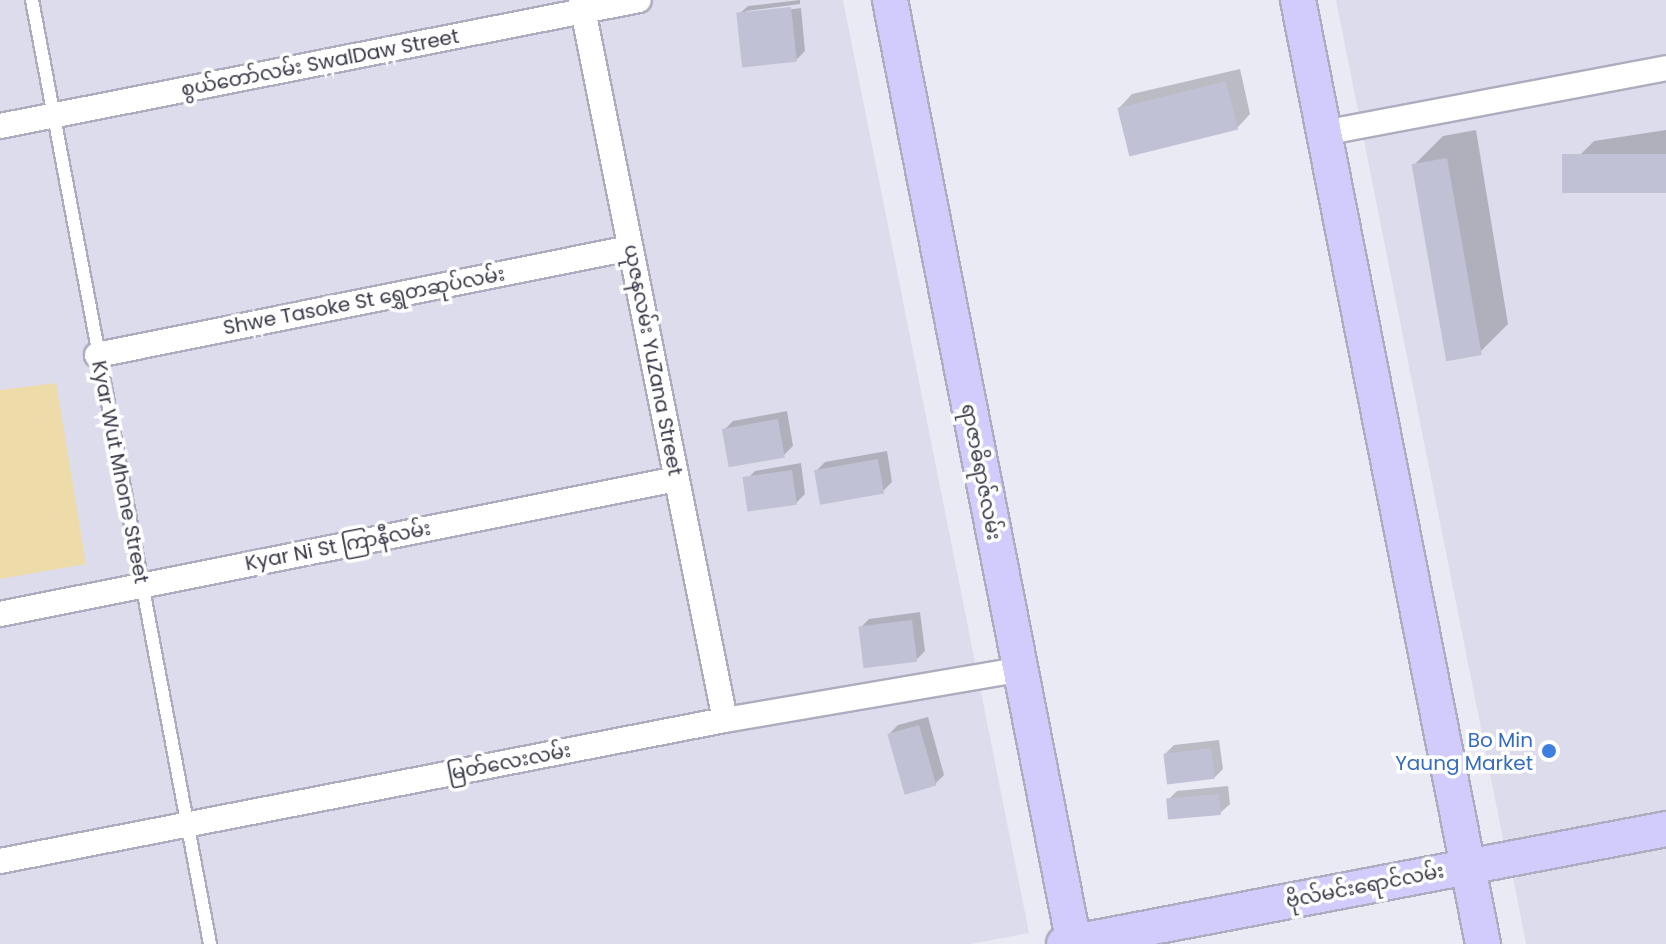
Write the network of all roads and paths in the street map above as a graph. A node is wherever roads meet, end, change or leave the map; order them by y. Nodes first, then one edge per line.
1 (32, 0) edge
2 (639, 0) edge
3 (890, 0) edge
4 (1298, 0) edge
5 (582, 6) edge
6 (1666, 68) edge
7 (52, 116) junction
8 (0, 126) edge
9 (1323, 133) junction
10 (630, 248) junction
11 (97, 355) junction
12 (677, 479) junction
13 (141, 586) junction
14 (0, 614) edge
15 (1019, 670) junction
16 (725, 720) junction
17 (187, 825) junction
18 (1666, 829) edge
19 (0, 861) edge
20 (1467, 867) junction
21 (1079, 941) edge
22 (210, 944) edge
23 (1483, 944) edge

1 - 7 lane, Kyar Wut Mhone Street
2 - 5 street, စွယ်တော်လမ်း SwalDaw Street
3 - 15 street, ရာဇာဓိရာဇ်လမ်း
4 - 9 street
5 - 7 street, စွယ်တော်လမ်း SwalDaw Street
5 - 10 street, ယုဇနလမ်း YuZana Street
6 - 9 street
7 - 8 street, စွယ်တော်လမ်း SwalDaw Street
7 - 11 lane, Kyar Wut Mhone Street
9 - 20 street
10 - 11 street, Shwe Tasoke St ရွှေတဆုပ်လမ်း
10 - 12 street, ယုဇနလမ်း YuZana Street
11 - 13 lane, Kyar Wut Mhone Street
12 - 13 street, Kyar Ni St ကြာနီလမ်း
12 - 16 street, ယုဇနလမ်း YuZana Street
13 - 14 street, Kyar Ni St ကြာနီလမ်း
13 - 17 lane, Kyar Wut Mhone Street
15 - 16 street, မြတ်လေးလမ်း
15 - 21 street, ရာဇာဓိရာဇ်လမ်း
16 - 17 street, မြတ်လေးလမ်း
17 - 19 street, မြတ်လေးလမ်း
17 - 22 lane, Kyar Wut Mhone Street
18 - 20 street, ဗိုလ်မင်းရောင်လမ်း
20 - 21 street, ဗိုလ်မင်းရောင်လမ်း
20 - 23 street

